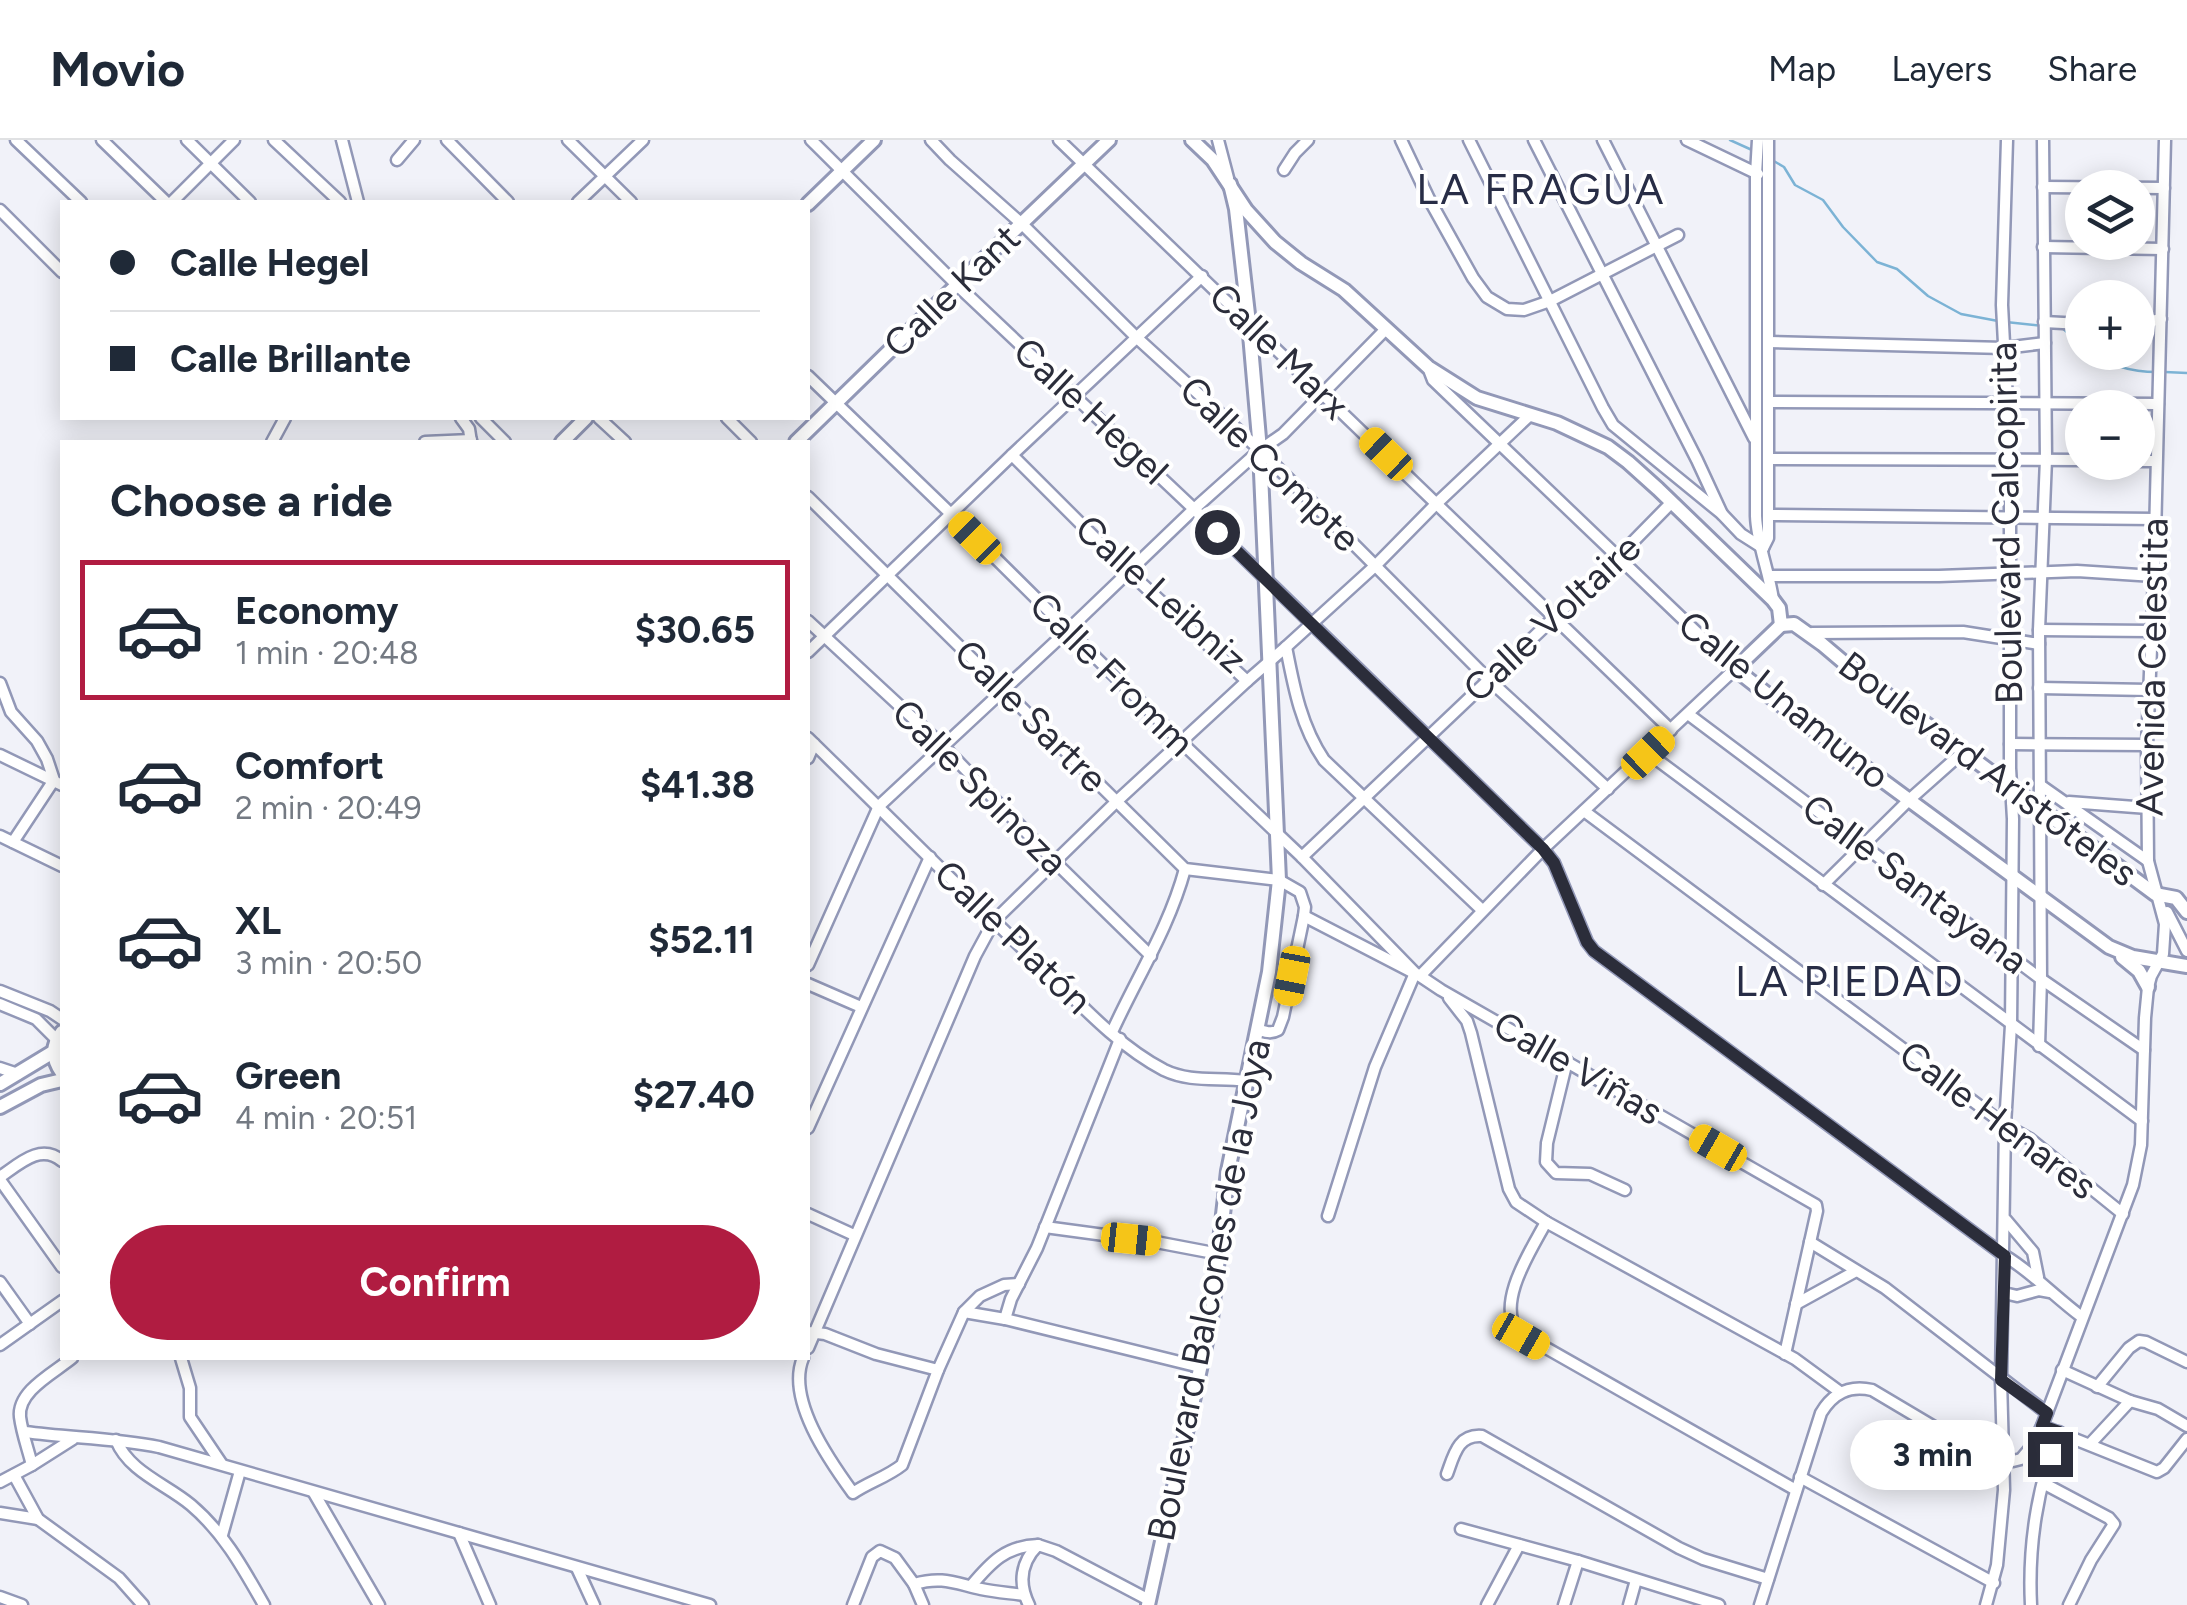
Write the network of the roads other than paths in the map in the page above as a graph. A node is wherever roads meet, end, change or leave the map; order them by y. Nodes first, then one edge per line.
1 (16, 140) edge
2 (102, 140) edge
3 (187, 140) edge
4 (234, 140) edge
5 (274, 140) edge
6 (342, 140) edge
7 (414, 140) edge
8 (447, 140) edge
9 (568, 140) edge
10 (644, 140) edge
11 (811, 140) edge
12 (874, 140) edge
13 (931, 140) edge
14 (1059, 140) edge
15 (1109, 140) edge
16 (1192, 140) edge
17 (1218, 140) edge
18 (1308, 140) edge
19 (1401, 140) edge
20 (1468, 140) edge
21 (1534, 140) edge
22 (1603, 140) edge
23 (1687, 140) edge
24 (2006, 140) edge
25 (2042, 140) edge
26 (2165, 140) edge
27 (1762, 147) edge
28 (397, 160) dead end
29 (210, 164) junction
30 (1084, 164) junction
31 (1284, 170) dead end
32 (842, 171) junction
33 (1756, 174) junction
34 (605, 177) junction
35 (1769, 178) junction
36 (1230, 184) junction
37 (2043, 187) junction
38 (2164, 188) junction
39 (79, 200) edge
40 (167, 200) edge
41 (171, 200) edge
42 (248, 200) edge
43 (338, 200) edge
44 (357, 200) edge
45 (506, 200) edge
46 (580, 200) edge
47 (629, 200) edge
48 (810, 202) edge
49 (0, 210) edge
50 (1022, 224) junction
51 (1678, 236) dead end
52 (1657, 247) junction
53 (2043, 247) junction
54 (2163, 249) junction
55 (60, 270) edge
56 (1602, 274) junction
57 (1202, 276) junction
58 (957, 284) junction
59 (1550, 301) junction
60 (2162, 320) junction
61 (2155, 321) edge
62 (1249, 322) junction
63 (2065, 327) edge
64 (1385, 330) junction
65 (2045, 331) junction
66 (1136, 337) junction
67 (1768, 342) junction
68 (2004, 348) junction
69 (1428, 367) junction
70 (810, 378) edge
71 (1324, 395) junction
72 (1074, 396) junction
73 (1768, 402) junction
74 (2045, 403) junction
75 (837, 404) junction
76 (2008, 404) junction
77 (2158, 404) junction
78 (1530, 415) junction
79 (483, 420) edge
80 (584, 420) edge
81 (601, 420) edge
82 (728, 420) edge
83 (502, 440) edge
84 (564, 440) edge
85 (622, 440) edge
86 (750, 440) edge
87 (798, 440) edge
88 (1756, 443) junction
89 (1499, 444) junction
90 (1260, 450) junction
91 (1012, 455) junction
92 (1768, 459) junction
93 (2010, 459) junction
94 (2046, 459) junction
95 (2065, 460) edge
96 (2156, 461) joint
97 (810, 499) edge
98 (1672, 502) junction
99 (1436, 504) junction
100 (1194, 509) junction
101 (952, 514) junction
102 (1722, 514) junction
103 (1768, 515) junction
104 (2009, 518) junction
105 (2043, 518) junction
106 (2156, 519) junction
107 (1763, 548) junction
108 (1618, 558) junction
109 (1375, 566) junction
110 (1128, 571) junction
111 (2043, 572) junction
112 (2010, 573) junction
113 (888, 575) junction
114 (1770, 576) junction
115 (2154, 576) junction
116 (1264, 579) junction
117 (1772, 600) junction
118 (1554, 617) junction
119 (810, 623) edge
120 (1312, 624) junction
121 (1781, 624) junction
122 (2039, 630) junction
123 (1068, 631) junction
124 (2152, 631) junction
125 (824, 636) junction
126 (1817, 638) junction
127 (2012, 638) junction
128 (2039, 644) junction
129 (1286, 648) junction
130 (810, 650) edge
131 (1269, 664) junction
132 (1735, 669) junction
133 (1488, 679) junction
134 (1247, 681) junction
135 (0, 682) edge
136 (2038, 688) junction
137 (1004, 689) junction
138 (2149, 690) junction
139 (1688, 714) junction
140 (1671, 730) junction
141 (1428, 735) junction
142 (811, 741) edge
143 (1181, 742) junction
144 (2010, 744) junction
145 (2040, 745) junction
146 (2148, 745) junction
147 (944, 746) junction
148 (1963, 752) junction
149 (1648, 753) junction
150 (0, 754) edge
151 (58, 782) edge
152 (2040, 785) junction
153 (2010, 788) junction
154 (1608, 789) junction
155 (1363, 796) junction
156 (1909, 800) junction
157 (1117, 802) junction
158 (2066, 802) junction
159 (878, 806) junction
160 (2148, 808) junction
161 (2040, 809) junction
162 (1584, 811) junction
163 (1278, 834) junction
164 (0, 836) edge
165 (12, 842) junction
166 (1863, 846) junction
167 (1543, 849) junction
168 (930, 856) junction
169 (1302, 857) junction
170 (1054, 861) junction
171 (2148, 861) junction
172 (60, 865) edge
173 (1185, 869) junction
174 (2012, 877) junction
175 (1279, 880) junction
176 (1823, 885) junction
177 (2156, 894) junction
178 (2039, 896) junction
179 (1482, 910) junction
180 (2187, 912) edge
181 (1304, 916) junction
182 (994, 921) junction
183 (2187, 951) edge
184 (2117, 952) junction
185 (1151, 956) junction
186 (2010, 956) junction
187 (810, 960) edge
188 (2160, 961) junction
189 (2187, 966) edge
190 (1417, 974) junction
191 (2041, 979) junction
192 (810, 985) edge
193 (2148, 987) junction
194 (1441, 990) junction
195 (0, 992) edge
196 (0, 1004) edge
197 (861, 1007) junction
198 (60, 1018) edge
199 (2012, 1026) junction
200 (1258, 1030) junction
201 (1116, 1036) junction
202 (57, 1041) edge
203 (2039, 1046) junction
204 (2144, 1050) junction
205 (1567, 1061) junction
206 (0, 1068) edge
207 (60, 1073) edge
208 (18, 1074) junction
209 (60, 1078) edge
210 (1246, 1080) junction
211 (0, 1084) edge
212 (812, 1105) edge
213 (0, 1107) edge
214 (2142, 1122) junction
215 (2005, 1125) junction
216 (60, 1159) edge
217 (0, 1178) edge
218 (1625, 1190) dead end
219 (2123, 1214) junction
220 (810, 1215) edge
221 (1328, 1216) dead end
222 (2005, 1219) junction
223 (1546, 1222) junction
224 (1044, 1226) junction
225 (854, 1235) junction
226 (1810, 1242) junction
227 (1219, 1254) junction
228 (2005, 1256) junction
229 (60, 1265) edge
230 (1856, 1271) junction
231 (2038, 1278) junction
232 (0, 1282) edge
233 (1019, 1284) junction
234 (2004, 1292) junction
235 (2050, 1293) junction
236 (60, 1302) edge
237 (1796, 1304) junction
238 (964, 1312) junction
239 (2082, 1316) junction
240 (1005, 1319) junction
241 (30, 1324) junction
242 (811, 1332) edge
243 (0, 1345) edge
244 (1785, 1354) junction
245 (70, 1360) edge
246 (182, 1360) edge
247 (2187, 1362) edge
248 (801, 1363) edge
249 (1200, 1367) junction
250 (938, 1370) junction
251 (2062, 1370) junction
252 (2001, 1380) junction
253 (2097, 1387) junction
254 (1840, 1392) junction
255 (2130, 1400) junction
256 (2047, 1413) junction
257 (2042, 1426) junction
258 (2187, 1426) edge
259 (25, 1432) junction
260 (2059, 1432) junction
261 (74, 1438) junction
262 (2187, 1439) edge
263 (116, 1440) junction
264 (2090, 1444) junction
265 (2002, 1460) junction
266 (222, 1464) junction
267 (32, 1465) junction
268 (240, 1471) junction
269 (14, 1474) junction
270 (1447, 1474) dead end
271 (1800, 1477) junction
272 (0, 1482) edge
273 (2043, 1483) junction
274 (1796, 1490) junction
275 (313, 1492) junction
276 (0, 1513) edge
277 (38, 1519) junction
278 (1461, 1529) dead end
279 (459, 1533) junction
280 (222, 1535) junction
281 (1038, 1545) junction
282 (1519, 1545) junction
283 (1578, 1561) junction
284 (577, 1568) junction
285 (1768, 1579) junction
286 (1636, 1580) junction
287 (1994, 1582) junction
288 (914, 1584) junction
289 (971, 1586) junction
290 (0, 1597) edge
291 (1026, 1600) edge
292 (1691, 1601) edge
293 (1149, 1602) edge
294 (22, 1605) edge
295 (143, 1605) edge
296 (264, 1605) edge
297 (379, 1605) edge
298 (490, 1605) edge
299 (594, 1605) edge
300 (708, 1605) edge
301 (853, 1605) edge
302 (923, 1605) edge
303 (1487, 1605) edge
304 (1564, 1605) edge
305 (1629, 1605) edge
306 (1719, 1605) edge
307 (1760, 1605) edge
308 (1986, 1605) edge
309 (2031, 1605) edge
310 (2069, 1605) edge

1 - 39 street
2 - 40 street
3 - 29 street
4 - 29 street
5 - 43 street
6 - 44 street
7 - 28 street
8 - 45 street
9 - 34 street
10 - 34 street
11 - 32 street, Calle Hegel
12 - 32 street
13 - 50 street, Calle Compte
14 - 30 street, Calle Marx
15 - 30 street, Calle Kant
16 - 36 street, Boulevard Aristóteles
17 - 36 street, Boulevard Balcones de la Joya
18 - 31 street
19 - 59 street
20 - 59 street
21 - 56 street
22 - 52 street
23 - 33 street
24 - 68 street, Boulevard Calcopirita
25 - 37 street, Boulevard Calcopirita
26 - 38 street, Avenida Celestita
27 - 33 street
27 - 35 street
29 - 41 street
29 - 42 street
30 - 50 street, Calle Kant
30 - 57 street, Calle Marx
32 - 48 street
32 - 58 street, Calle Hegel
33 - 35 street
33 - 88 street
34 - 46 street
34 - 47 street
35 - 67 street
36 - 62 street, Boulevard Balcones de la Joya
36 - 64 street, Boulevard Aristóteles
37 - 38 street
37 - 53 street, Boulevard Calcopirita
38 - 54 street, Avenida Celestita
49 - 55 street
50 - 58 street, Calle Kant
50 - 66 street, Calle Compte
51 - 52 street
52 - 56 street
52 - 88 street
53 - 54 street
53 - 65 street, Boulevard Calcopirita
54 - 60 street, Avenida Celestita
56 - 59 street
56 - 102 street
57 - 62 street, Calle Marx
57 - 66 street
58 - 72 street, Calle Hegel
58 - 75 street, Calle Kant
59 - 102 street
60 - 61 street
60 - 77 street, Avenida Celestita
62 - 71 street, Calle Marx
62 - 90 street, Boulevard Balcones de la Joya
63 - 65 street
64 - 69 street, Boulevard Aristóteles
64 - 71 street
65 - 68 street
65 - 74 street, Boulevard Calcopirita
66 - 72 street
66 - 90 street, Calle Compte
67 - 68 street
67 - 73 street
68 - 76 street, Boulevard Calcopirita
69 - 78 street, Boulevard Aristóteles
69 - 89 street, Calle Unamuno
70 - 75 street, Calle Fromm
71 - 90 street
71 - 99 street, Calle Marx
72 - 91 street
72 - 100 street, Calle Hegel
73 - 76 street
73 - 92 street
74 - 76 street
74 - 77 street
74 - 94 street, Boulevard Calcopirita
75 - 87 street, Calle Kant
75 - 101 street, Calle Fromm
76 - 93 street, Boulevard Calcopirita
77 - 96 street, Avenida Celestita
78 - 89 street
78 - 98 street, Boulevard Aristóteles
79 - 83 street
80 - 84 street
81 - 85 street
82 - 86 street
88 - 107 street
89 - 99 street
89 - 108 street, Calle Unamuno
90 - 100 street
90 - 109 street, Calle Compte
90 - 116 street, Boulevard Balcones de la Joya
91 - 101 street
91 - 110 street, Calle Leibniz
92 - 93 street
92 - 103 street
93 - 94 street
93 - 104 street, Boulevard Calcopirita
94 - 95 street
94 - 105 street, Boulevard Calcopirita
96 - 106 street, Avenida Celestita
97 - 113 street, Calle Sartre
98 - 108 street, Calle Voltaire
98 - 117 street, Boulevard Aristóteles
99 - 109 street
99 - 118 street, Calle Marx
100 - 110 street
100 - 116 street, Calle Hegel
101 - 113 street
101 - 123 street, Calle Fromm
102 - 107 street
103 - 104 street
103 - 107 street
104 - 105 street
104 - 112 street, Boulevard Calcopirita
105 - 106 street
105 - 111 street, Boulevard Calcopirita
106 - 115 street, Avenida Celestita
107 - 114 street
108 - 118 street, Calle Voltaire
108 - 132 street, Calle Unamuno
109 - 120 street
109 - 133 street, Calle Compte
110 - 123 street
110 - 134 street, Calle Leibniz
111 - 112 street
111 - 115 street
111 - 122 street, Boulevard Calcopirita
112 - 114 street
112 - 127 street, Boulevard Calcopirita
113 - 125 street
113 - 137 street, Calle Sartre
114 - 117 street
115 - 124 street, Avenida Celestita
116 - 120 street, Calle Hegel
116 - 131 street, Boulevard Balcones de la Joya
117 - 121 street, Boulevard Aristóteles
117 - 126 street, Boulevard Aristóteles
118 - 133 street, Calle Voltaire
118 - 140 street, Calle Marx
119 - 125 street, Calle Spinoza
120 - 129 street
120 - 141 street, Calle Hegel
121 - 126 street, Boulevard Aristóteles
121 - 132 street
122 - 124 street
122 - 128 street, Boulevard Calcopirita
123 - 137 street
123 - 143 street, Calle Fromm
124 - 138 street, Avenida Celestita
125 - 130 street
125 - 147 street, Calle Spinoza
126 - 127 street
126 - 148 street, Boulevard Aristóteles
127 - 128 street
127 - 144 street, Boulevard Calcopirita
128 - 136 street, Boulevard Calcopirita
129 - 131 street, Calle Leibniz
129 - 155 street, Calle Leibniz
131 - 134 street, Calle Leibniz
131 - 163 street, Boulevard Balcones de la Joya
132 - 139 street
132 - 156 street, Calle Unamuno
133 - 141 street, Calle Voltaire
133 - 154 street, Calle Compte
134 - 143 street
135 - 151 street
136 - 138 street
136 - 145 street, Boulevard Calcopirita
137 - 147 street
137 - 157 street, Calle Sartre
138 - 146 street, Avenida Celestita
139 - 140 street
139 - 166 street, Calle Santayana
140 - 149 street
141 - 155 street, Calle Voltaire
141 - 167 street, Calle Hegel
142 - 159 street, Calle Platón
143 - 157 street
143 - 163 street, Calle Fromm
144 - 145 street
144 - 153 street, Boulevard Calcopirita
145 - 146 street
145 - 152 street, Boulevard Calcopirita
146 - 160 street, Avenida Celestita
147 - 159 street
147 - 170 street, Calle Spinoza
148 - 153 street, Boulevard Aristóteles
148 - 156 street
149 - 154 street
149 - 176 street
150 - 151 street
151 - 165 street
152 - 158 street
152 - 161 street, Boulevard Calcopirita
153 - 161 street, Boulevard Aristóteles
153 - 174 street, Boulevard Calcopirita
154 - 162 street
155 - 169 street, Calle Voltaire
155 - 179 street, Calle Leibniz
156 - 166 street
156 - 174 street, Calle Unamuno
157 - 170 street
157 - 173 street, Calle Sartre
158 - 160 street
158 - 171 street
159 - 168 street, Calle Platón
159 - 187 street
160 - 171 street, Avenida Celestita
161 - 177 street, Boulevard Aristóteles
161 - 178 street, Boulevard Calcopirita
162 - 167 street
162 - 215 street, Calle Henares
163 - 169 street, Calle Fromm
163 - 175 street, Boulevard Balcones de la Joya
164 - 165 street
165 - 172 street
166 - 176 street
166 - 186 street, Calle Santayana
167 - 179 street
167 - 228 street, Calle Hegel
168 - 182 street, Calle Platón
168 - 197 street
169 - 190 street, Calle Fromm
170 - 182 street
170 - 185 street, Calle Spinoza
171 - 177 street, Avenida Celestita
173 - 175 street
173 - 185 street
174 - 178 street, Calle Unamuno
174 - 186 street, Boulevard Calcopirita
175 - 181 street
175 - 200 street, Boulevard Balcones de la Joya
176 - 199 street
177 - 180 street, Boulevard Aristóteles
177 - 183 street, Boulevard Aristóteles
177 - 188 street
178 - 184 street, Calle Unamuno
178 - 191 street, Boulevard Calcopirita
179 - 190 street
181 - 190 street, Calle Viñas
181 - 200 street
182 - 201 street, Calle Platón
182 - 225 street
184 - 188 street, Calle Unamuno
184 - 193 street
185 - 201 street
186 - 191 street, Calle Santayana
186 - 199 street, Boulevard Calcopirita
188 - 189 street, Calle Unamuno
188 - 193 street
190 - 194 street, Calle Viñas
190 - 221 street
191 - 203 street, Boulevard Calcopirita
191 - 204 street, Calle Santayana
192 - 197 street
193 - 204 street
194 - 205 street, Calle Viñas
194 - 223 street
195 - 198 street
196 - 202 street
197 - 212 street
199 - 203 street
199 - 215 street, Boulevard Calcopirita
200 - 210 street, Boulevard Balcones de la Joya
201 - 210 street, Calle Platón
201 - 224 street
202 - 207 street
202 - 208 street
203 - 214 street
204 - 214 street
205 - 218 street
205 - 226 street, Calle Viñas
206 - 208 street
208 - 211 street
209 - 213 street
210 - 227 street, Boulevard Balcones de la Joya
214 - 219 street
215 - 219 street, Calle Henares
215 - 222 street, Boulevard Calcopirita
216 - 217 street
217 - 229 street
219 - 239 street
220 - 225 street
222 - 228 street, Boulevard Calcopirita
222 - 231 street
223 - 244 street
223 - 274 street
224 - 227 street
224 - 233 street
225 - 242 street
226 - 230 street
226 - 237 street, Calle Viñas
227 - 249 street, Boulevard Balcones de la Joya
228 - 231 street, Calle Hegel
228 - 234 street, Boulevard Calcopirita
230 - 237 street
230 - 252 street
231 - 235 street
232 - 241 street
233 - 238 street
233 - 240 street
234 - 235 street
234 - 252 street, Boulevard Calcopirita
235 - 239 street
236 - 241 street
237 - 244 street, Calle Viñas
238 - 240 street
238 - 250 street
239 - 251 street
240 - 249 street
241 - 243 street
242 - 250 street
244 - 254 street
245 - 259 street
246 - 266 street
247 - 253 street
248 - 250 street
249 - 293 street, Boulevard Balcones de la Joya
251 - 253 street
251 - 256 street
252 - 256 street
252 - 265 street, Boulevard Calcopirita
253 - 255 street
254 - 265 street
254 - 271 street
255 - 258 street
255 - 264 street
256 - 257 street
257 - 260 street
257 - 265 street
259 - 261 street
259 - 267 street
260 - 264 street
260 - 273 street
261 - 263 street
261 - 267 street
262 - 264 street
263 - 266 street
263 - 280 street
265 - 287 street, Boulevard Calcopirita
266 - 268 street
267 - 269 street
268 - 275 street
268 - 280 street
269 - 272 street
269 - 277 street
270 - 285 street
271 - 274 street
271 - 287 street
273 - 309 street
273 - 310 street
274 - 285 street
275 - 279 street
275 - 297 street
276 - 277 street
277 - 295 street
278 - 282 street
279 - 284 street
279 - 298 street
280 - 296 street
281 - 289 street
281 - 291 street
281 - 293 street
282 - 283 street
282 - 303 street
283 - 286 street
283 - 304 street
284 - 299 street
284 - 300 street
285 - 307 street
286 - 292 street
286 - 305 street
287 - 308 street, Boulevard Calcopirita
288 - 289 street
288 - 301 street
288 - 302 street
289 - 291 street
290 - 294 street
292 - 306 street

